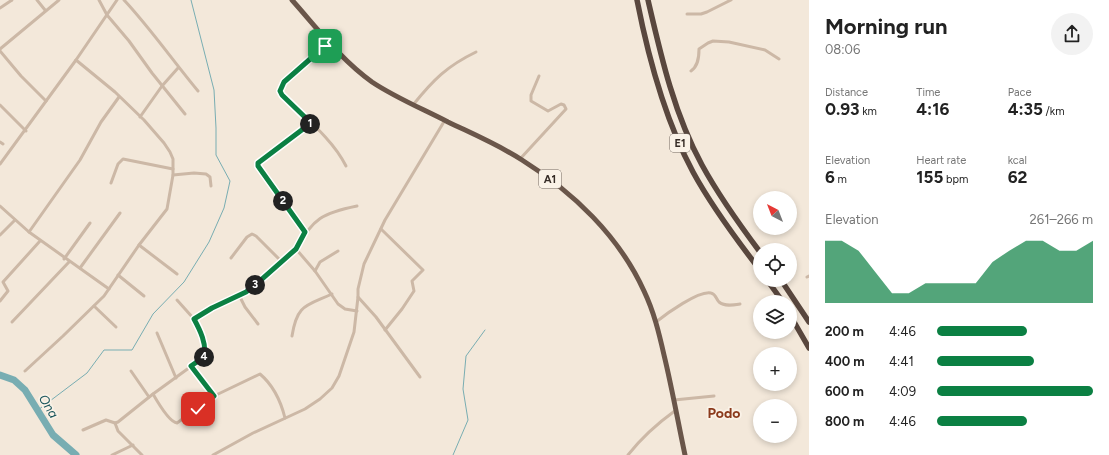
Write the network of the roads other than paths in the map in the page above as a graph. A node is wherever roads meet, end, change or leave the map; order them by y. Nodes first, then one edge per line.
1 (12, 0) edge
2 (37, 0) edge
3 (59, 0) edge
4 (99, 0) edge
5 (117, 0) edge
6 (124, 0) edge
7 (292, 0) edge
8 (637, 0) edge
9 (648, 0) edge
10 (731, 0) edge
11 (0, 8) edge
12 (45, 10) junction
13 (107, 14) junction
14 (687, 14) dead end
15 (329, 42) junction
16 (0, 50) edge
17 (476, 52) dead end
18 (779, 59) dead end
19 (76, 60) junction
20 (178, 68) junction
21 (691, 71) dead end
22 (539, 76) dead end
23 (162, 86) junction
24 (198, 91) dead end
25 (119, 97) junction
26 (46, 101) junction
27 (413, 105) junction
28 (0, 106) edge
29 (185, 114) dead end
30 (140, 116) junction
31 (445, 120) junction
32 (311, 123) junction
33 (26, 131) junction
34 (520, 159) junction
35 (0, 164) edge
36 (346, 166) dead end
37 (173, 169) junction
38 (173, 175) junction
39 (111, 183) dead end
40 (212, 186) dead end
41 (0, 206) edge
42 (357, 206) dead end
43 (120, 213) dead end
44 (15, 220) junction
45 (90, 223) dead end
46 (381, 229) junction
47 (29, 232) junction
48 (305, 232) junction
49 (0, 235) edge
50 (40, 241) junction
51 (754, 243) edge
52 (139, 245) junction
53 (296, 249) junction
54 (338, 251) dead end
55 (231, 258) dead end
56 (64, 259) junction
57 (753, 261) edge
58 (69, 262) junction
59 (281, 262) junction
60 (80, 268) junction
61 (315, 271) junction
62 (177, 274) dead end
63 (118, 275) junction
64 (786, 287) edge
65 (109, 290) junction
66 (332, 294) junction
67 (239, 295) junction
68 (144, 296) dead end
69 (358, 297) junction
70 (177, 300) dead end
71 (0, 301) edge
72 (740, 304) dead end
73 (94, 306) junction
74 (357, 311) junction
75 (194, 319) junction
76 (12, 322) dead end
77 (656, 322) junction
78 (809, 322) edge
79 (258, 324) dead end
80 (116, 327) dead end
81 (797, 327) edge
82 (385, 330) junction
83 (157, 333) dead end
84 (292, 336) dead end
85 (809, 348) edge
86 (191, 366) junction
87 (25, 371) dead end
88 (131, 371) dead end
89 (420, 377) dead end
90 (176, 378) junction
91 (152, 394) junction
92 (214, 396) junction
93 (714, 396) dead end
94 (149, 397) junction
95 (674, 400) junction
96 (676, 410) junction
97 (285, 418) junction
98 (115, 423) junction
99 (83, 430) dead end
100 (133, 445) junction
101 (112, 455) edge
102 (142, 455) edge
103 (213, 455) edge
104 (628, 455) edge
105 (685, 455) edge

1 - 11 street
2 - 12 street
3 - 12 street
4 - 13 street
5 - 13 street
6 - 20 street
7 - 15 highway, A1
8 - 57 highway, E1
9 - 51 highway, E1
10 - 14 street
12 - 16 street
13 - 19 street
13 - 23 street
15 - 27 highway, A1
15 - 32 street
16 - 26 street
17 - 27 street
18 - 21 street
19 - 25 street
19 - 26 street
20 - 23 street
20 - 24 street
22 - 34 street
23 - 29 street
23 - 30 street
25 - 30 street
25 - 47 street
26 - 33 street
27 - 31 highway, A1
28 - 33 street
30 - 37 street
31 - 34 highway, A1
31 - 46 street
32 - 36 street
32 - 48 street
33 - 35 street
34 - 77 highway, A1
37 - 38 street
37 - 39 street
38 - 40 street
38 - 52 street
41 - 44 street
42 - 48 street
43 - 60 street
44 - 47 street
44 - 49 street
45 - 56 street
46 - 69 street
46 - 82 street
47 - 50 street
48 - 53 street
50 - 56 street
50 - 71 street
52 - 62 street
52 - 63 street
53 - 59 street
53 - 61 street
54 - 61 street
55 - 59 street
56 - 58 street
58 - 60 street
58 - 76 street
59 - 67 street
60 - 65 street
61 - 66 street
63 - 65 street
63 - 68 street
64 - 78 highway
65 - 73 street
66 - 74 street
66 - 84 street
67 - 75 street
67 - 79 street
69 - 74 street
69 - 82 street
70 - 75 street
72 - 77 street
73 - 80 street
73 - 87 street
74 - 97 street
75 - 86 street
77 - 95 highway, A1
81 - 85 highway
82 - 89 street
83 - 90 street
86 - 90 street
86 - 92 street
88 - 94 street
90 - 91 street
91 - 92 street
91 - 94 street
92 - 97 street
93 - 95 street
94 - 98 street
95 - 96 highway, A1
96 - 104 street
96 - 105 highway, A1
97 - 103 street
98 - 99 street
98 - 100 street
100 - 101 street
100 - 102 street

